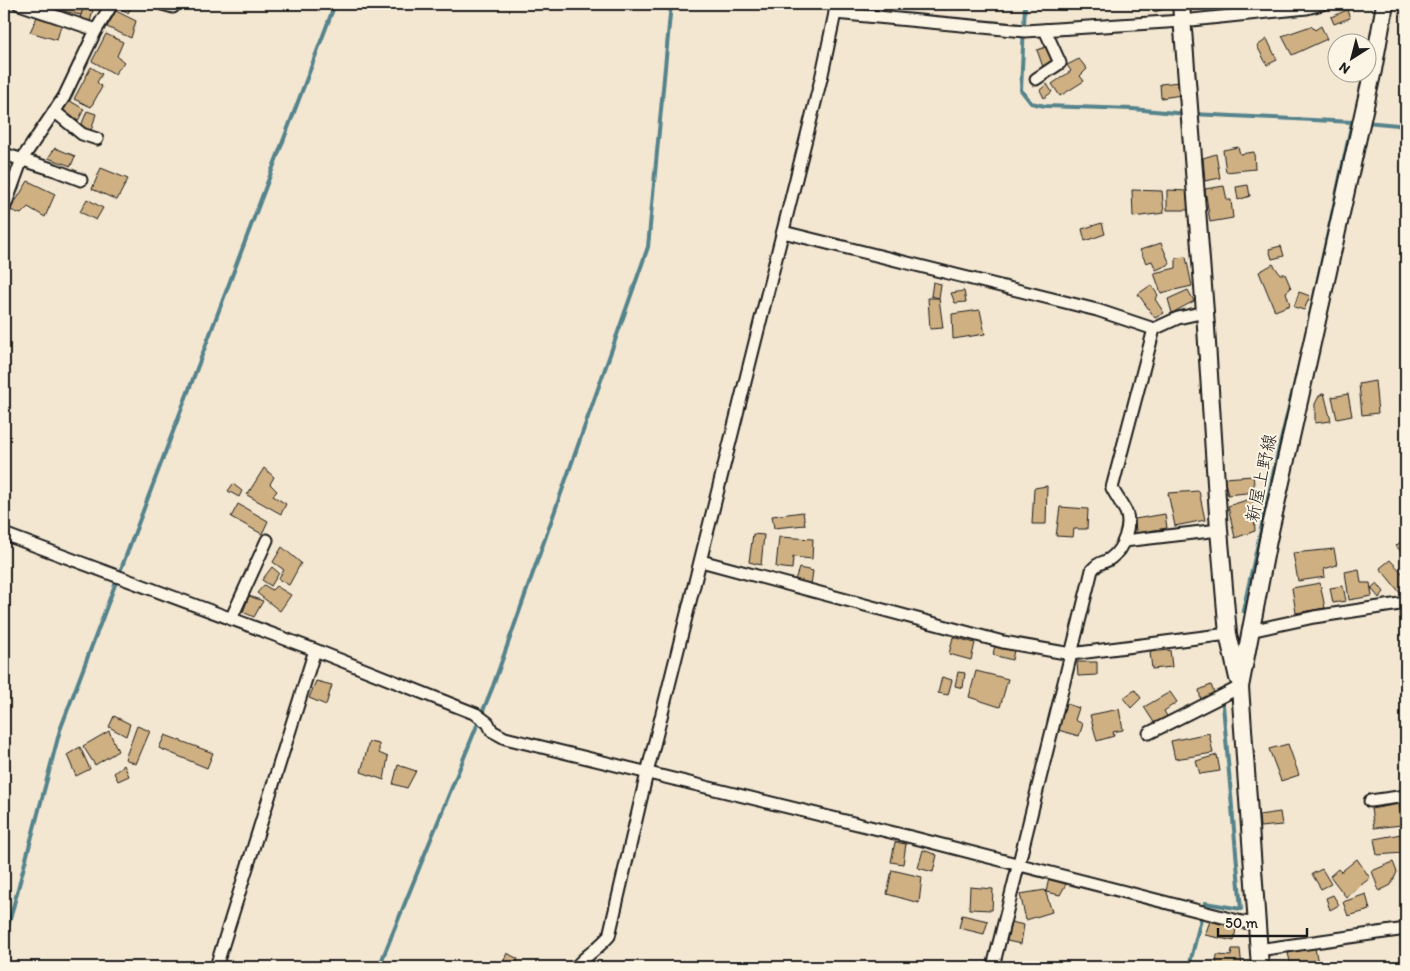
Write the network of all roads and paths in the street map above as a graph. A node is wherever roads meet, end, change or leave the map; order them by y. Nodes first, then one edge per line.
1 (19, 4) edge
2 (112, 4) edge
3 (1181, 4) edge
4 (1322, 4) edge
5 (1385, 4) edge
6 (835, 8) edge
7 (1182, 21) junction
8 (96, 30) junction
9 (1045, 30) junction
10 (1036, 79) dead end
11 (54, 112) junction
12 (97, 139) dead end
13 (4, 154) edge
14 (22, 160) junction
15 (81, 180) dead end
16 (4, 209) edge
17 (783, 232) junction
18 (1205, 312) junction
19 (1154, 329) junction
20 (1219, 530) junction
21 (4, 534) edge
22 (267, 540) dead end
23 (1124, 541) junction
24 (701, 561) junction
25 (1406, 603) edge
26 (231, 619) junction
27 (1250, 631) junction
28 (1228, 634) junction
29 (315, 650) junction
30 (1071, 654) junction
31 (1240, 687) junction
32 (1149, 732) dead end
33 (647, 773) junction
34 (1406, 796) edge
35 (1370, 800) dead end
36 (1019, 866) junction
37 (1256, 923) junction
38 (1406, 929) edge
39 (1258, 950) junction
40 (216, 967) edge
41 (576, 967) edge
42 (993, 967) edge
43 (1260, 967) edge

1 - 8 street
2 - 8 street
3 - 7 main road
4 - 7 street
5 - 27 main road, 新屋上野線
6 - 9 street
6 - 17 street
7 - 9 street
7 - 18 main road
8 - 11 street
9 - 10 street
11 - 12 street
11 - 14 street
13 - 14 street
14 - 15 street
14 - 16 street
17 - 19 street
17 - 24 street
18 - 19 street
18 - 20 main road
19 - 23 street
20 - 23 street
20 - 28 main road
21 - 26 street
22 - 26 street
23 - 30 street
24 - 30 street
24 - 33 street
25 - 27 street
26 - 29 street
27 - 31 main road, 新屋上野線
28 - 30 street
28 - 31 main road
29 - 33 street
29 - 40 street
30 - 36 street
31 - 32 street
31 - 37 main road, 新屋上野線
33 - 36 street
33 - 41 street
34 - 35 street
36 - 37 street
36 - 42 street
37 - 39 main road, 新屋上野線
38 - 39 street
39 - 43 main road, 新屋上野線

